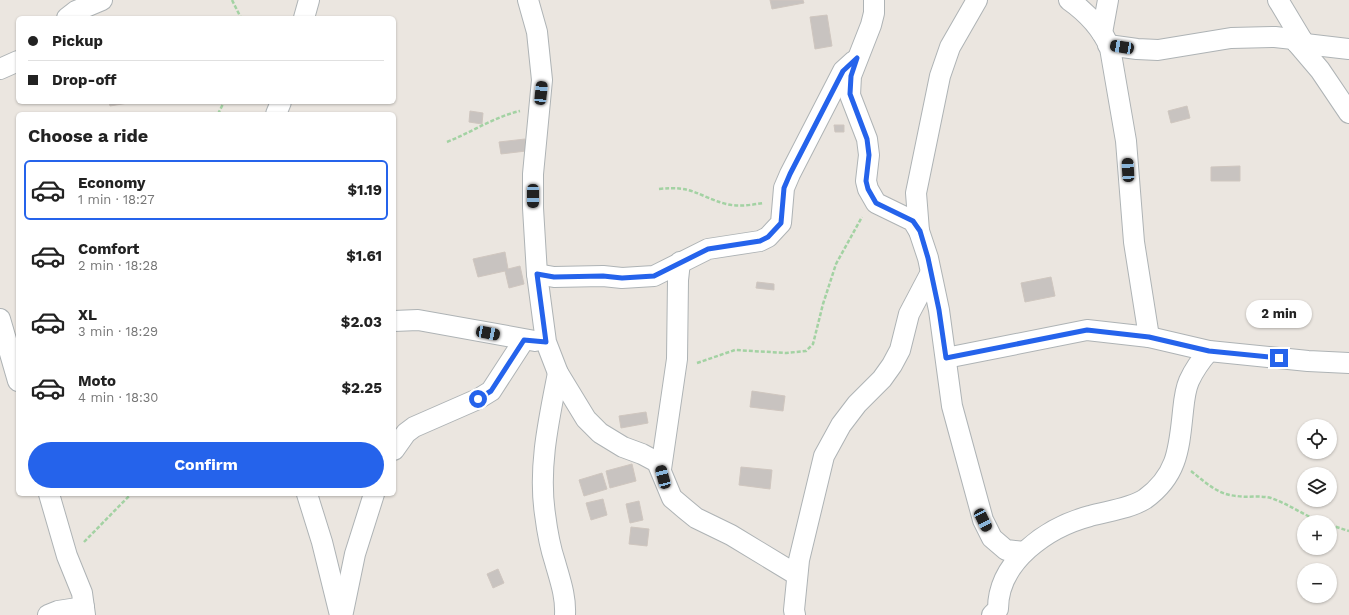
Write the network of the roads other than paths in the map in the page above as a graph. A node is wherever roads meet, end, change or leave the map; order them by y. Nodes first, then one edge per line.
1 (102, 0) edge
2 (309, 0) edge
3 (528, 0) edge
4 (874, 0) edge
5 (976, 0) edge
6 (1069, 0) edge
7 (1108, 0) edge
8 (1278, 0) edge
9 (70, 16) edge
10 (305, 16) edge
11 (1105, 39) junction
12 (1299, 42) junction
13 (1349, 49) edge
14 (857, 58) junction
15 (16, 62) edge
16 (0, 70) edge
17 (1349, 113) edge
18 (920, 231) junction
19 (680, 262) junction
20 (537, 274) junction
21 (930, 274) junction
22 (0, 319) edge
23 (396, 321) edge
24 (1149, 337) junction
25 (524, 340) junction
26 (546, 342) junction
27 (1209, 351) junction
28 (946, 358) junction
29 (1349, 363) edge
30 (558, 373) junction
31 (16, 374) edge
32 (396, 447) edge
33 (661, 468) junction
34 (50, 496) edge
35 (308, 496) edge
36 (373, 496) edge
37 (1024, 552) junction
38 (797, 575) junction
39 (85, 611) edge
40 (996, 613) edge
41 (48, 615) edge
42 (341, 615) edge
43 (565, 615) edge
44 (795, 615) edge

1 - 9 street
2 - 10 street
3 - 20 street
4 - 14 street
5 - 18 street
6 - 11 street
7 - 11 street
8 - 12 street
11 - 12 street
11 - 24 street
12 - 13 street
12 - 17 street
14 - 18 street
14 - 19 street
15 - 16 street
18 - 21 street
19 - 20 street
19 - 33 street
20 - 26 street
21 - 28 street
21 - 38 street
22 - 31 street
23 - 25 street
24 - 27 street
24 - 28 street
25 - 26 street
25 - 32 street
26 - 30 street
27 - 29 street
27 - 37 street
28 - 37 street
30 - 33 street
30 - 43 street
33 - 38 street
34 - 39 street
35 - 42 street
36 - 42 street
37 - 40 street
38 - 44 street
39 - 41 street

